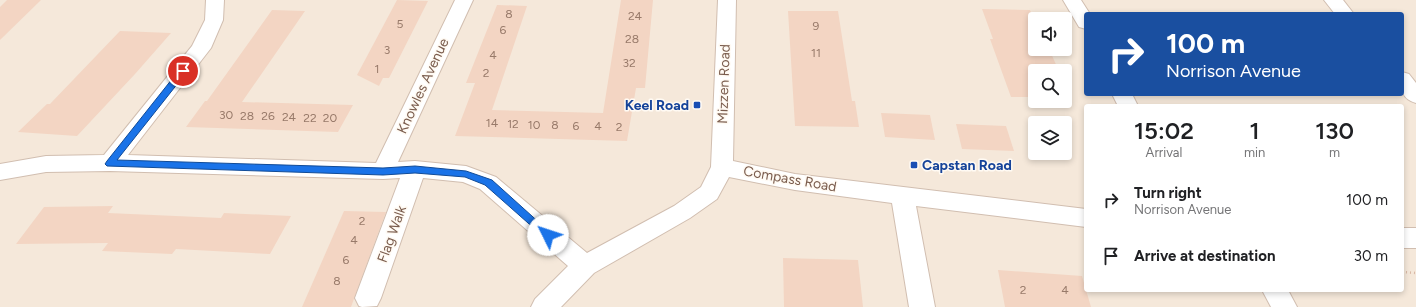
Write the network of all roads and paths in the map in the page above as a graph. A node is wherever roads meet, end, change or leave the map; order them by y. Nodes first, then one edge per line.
1 (215, 0) edge
2 (464, 0) edge
3 (727, 0) edge
4 (1072, 0) edge
5 (1333, 0) edge
6 (1343, 12) edge
7 (1084, 20) edge
8 (1404, 82) edge
9 (1416, 96) edge
10 (110, 164) junction
11 (722, 167) junction
12 (415, 169) junction
13 (383, 171) junction
14 (0, 172) edge
15 (903, 196) junction
16 (1084, 218) edge
17 (1404, 238) edge
18 (1416, 238) edge
19 (585, 266) junction
20 (1404, 272) edge
21 (1416, 273) edge
22 (1276, 292) edge
23 (368, 298) dead end
24 (544, 307) edge
25 (922, 307) edge
26 (1284, 307) edge

1 - 10 street
2 - 13 street, Knowles Avenue
3 - 11 street, Mizzen Road
4 - 7 street
5 - 6 street
8 - 9 street
10 - 13 street
10 - 14 street
11 - 15 street, Compass Road
11 - 19 street
12 - 13 street
12 - 19 street
12 - 23 street, Flag Walk
15 - 16 street, Compass Road
15 - 25 street
17 - 18 street
19 - 24 street
20 - 21 path
22 - 26 street

